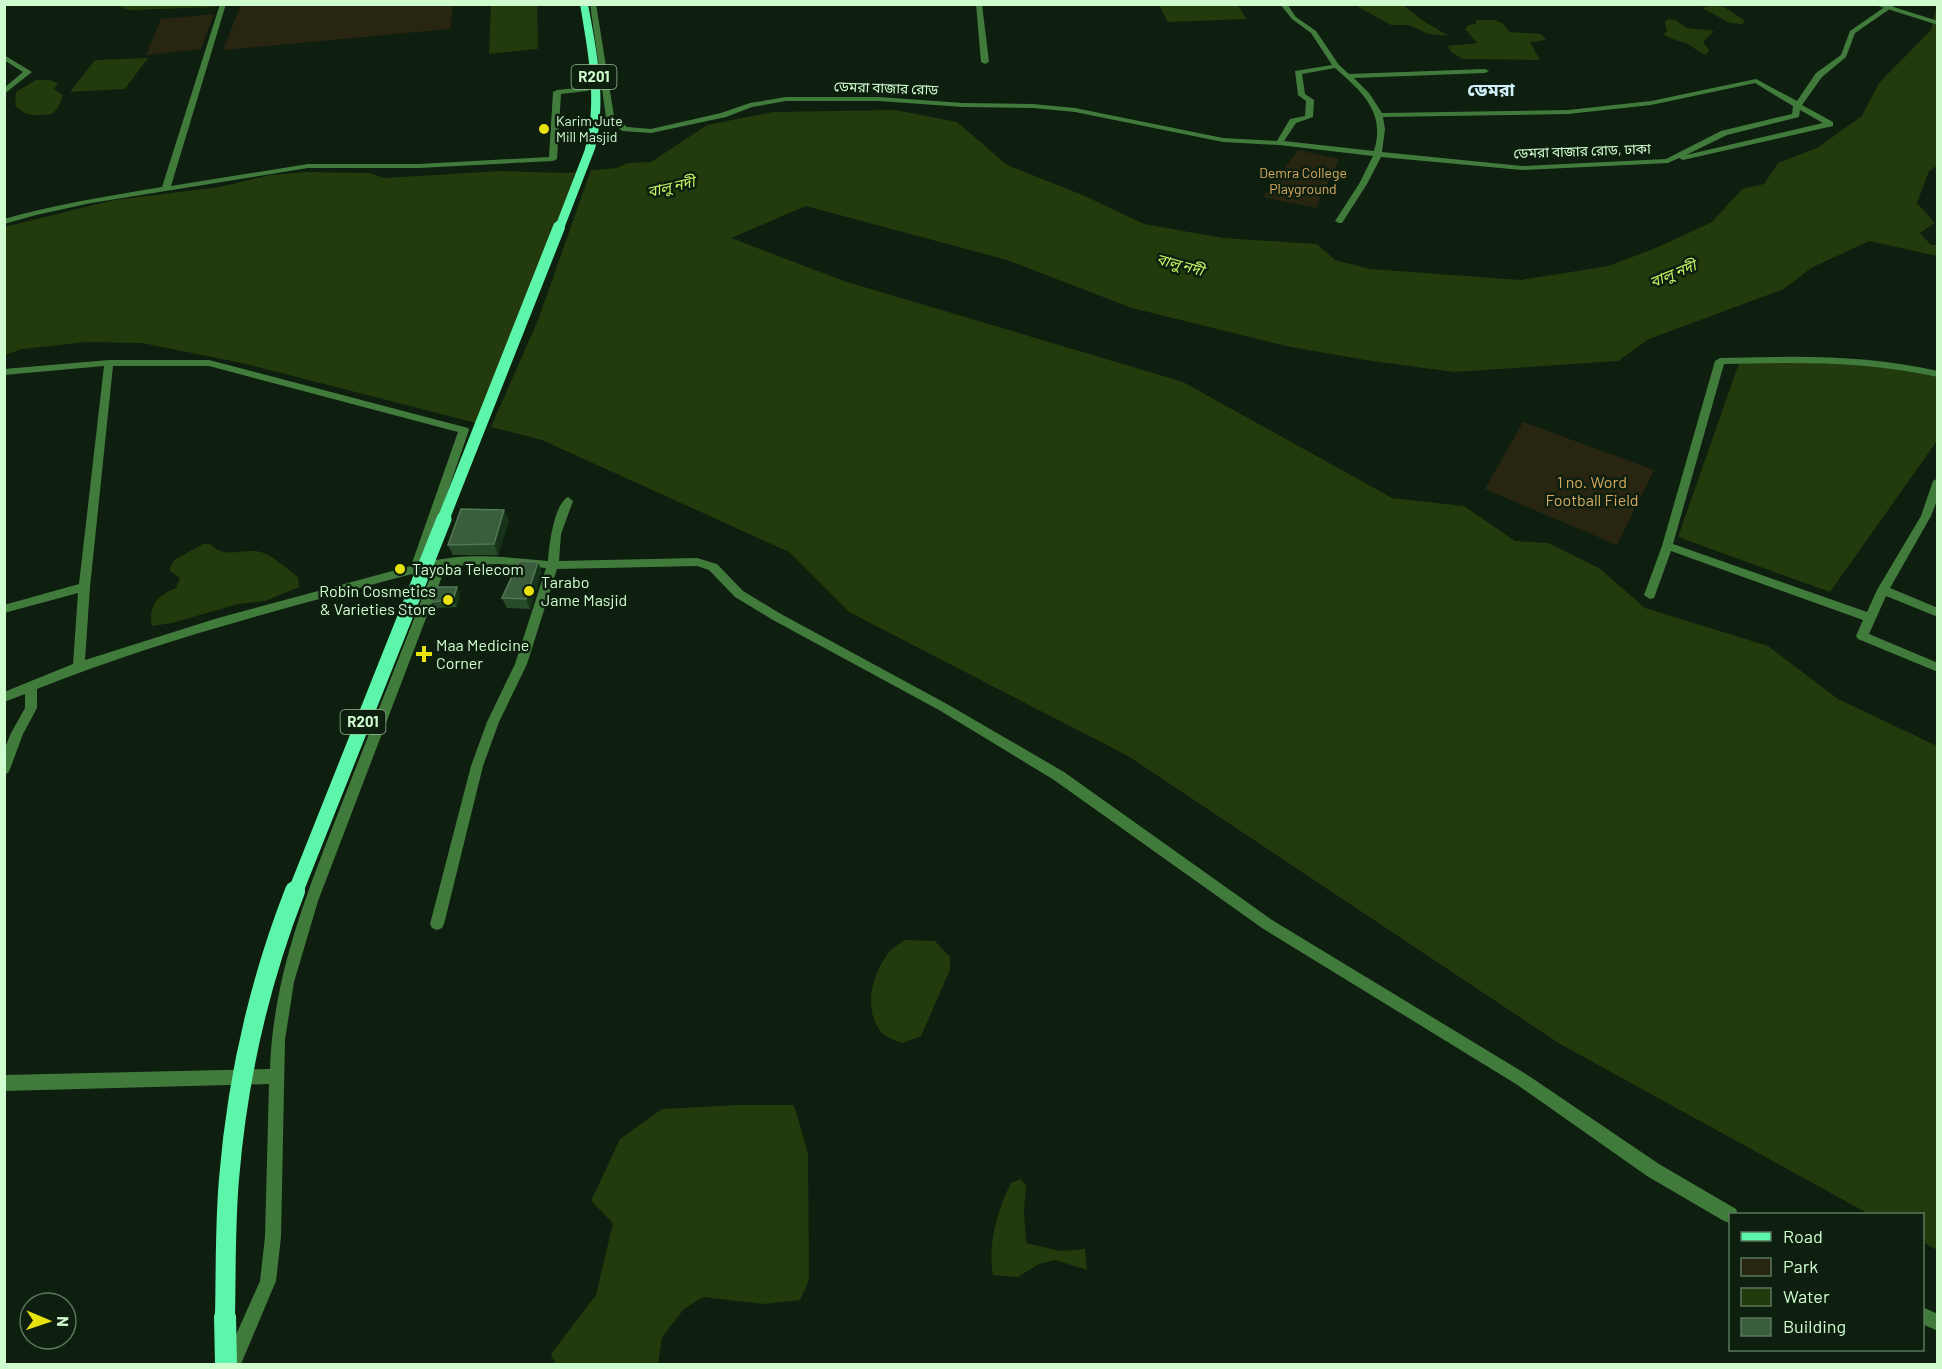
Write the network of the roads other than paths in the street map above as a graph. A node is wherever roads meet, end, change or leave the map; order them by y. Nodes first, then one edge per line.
1 (223, 4) edge
2 (584, 4) edge
3 (594, 4) edge
4 (979, 4) edge
5 (1283, 4) edge
6 (1875, 4) edge
7 (1892, 7) edge
8 (1938, 23) edge
9 (4, 57) edge
10 (984, 63) dead end
11 (1336, 66) junction
12 (1485, 70) dead end
13 (1348, 76) junction
14 (4, 81) edge
15 (16, 82) junction
16 (587, 89) dead end
17 (4, 92) edge
18 (1797, 106) junction
19 (1379, 115) junction
20 (1279, 143) junction
21 (1379, 153) junction
22 (1668, 161) junction
23 (166, 188) junction
24 (1339, 221) dead end
25 (4, 222) edge
26 (110, 363) junction
27 (4, 372) edge
28 (1938, 374) edge
29 (1937, 482) edge
30 (568, 501) dead end
31 (1926, 516) junction
32 (1938, 520) edge
33 (1667, 546) junction
34 (442, 562) junction
35 (553, 565) junction
36 (415, 571) junction
37 (84, 587) junction
38 (1883, 590) junction
39 (1650, 595) dead end
40 (4, 609) edge
41 (1938, 614) edge
42 (1870, 618) junction
43 (79, 667) junction
44 (1938, 668) edge
45 (31, 686) junction
46 (4, 696) edge
47 (4, 769) edge
48 (437, 924) dead end
49 (276, 1076) junction
50 (4, 1083) edge
51 (1729, 1214) edge
52 (1924, 1316) edge
53 (1938, 1323) edge
54 (226, 1365) edge
55 (232, 1365) edge

1 - 23 street
2 - 54 main road, R201, bridge
3 - 20 street, ডেমরা বাজার রোড
4 - 10 street
5 - 11 street
6 - 7 street
7 - 8 street
7 - 18 street, ডেমরা বাজার রোড, ঢাকা
9 - 15 street
11 - 13 street
11 - 20 street
12 - 13 street
13 - 19 street
14 - 15 street
15 - 17 street
16 - 23 street
18 - 19 street
18 - 22 street, ডেমরা বাজার রোড, ঢাকা
18 - 22 street
19 - 21 street
20 - 21 street, ডেমরা বাজার রোড, ঢাকা
21 - 22 street, ডেমরা বাজার রোড, ঢাকা
21 - 24 street
23 - 25 street
26 - 27 street
26 - 36 street
26 - 37 street
28 - 33 street
29 - 31 street
30 - 35 street
31 - 32 street
31 - 38 street
33 - 39 street
33 - 42 street
34 - 35 street
34 - 36 street
34 - 49 street
35 - 48 street
35 - 51 street
36 - 43 street
37 - 40 street
37 - 43 street
38 - 41 street
38 - 42 street
42 - 44 street
43 - 45 street
45 - 46 street
45 - 47 street
49 - 50 street
49 - 55 street
52 - 53 street

